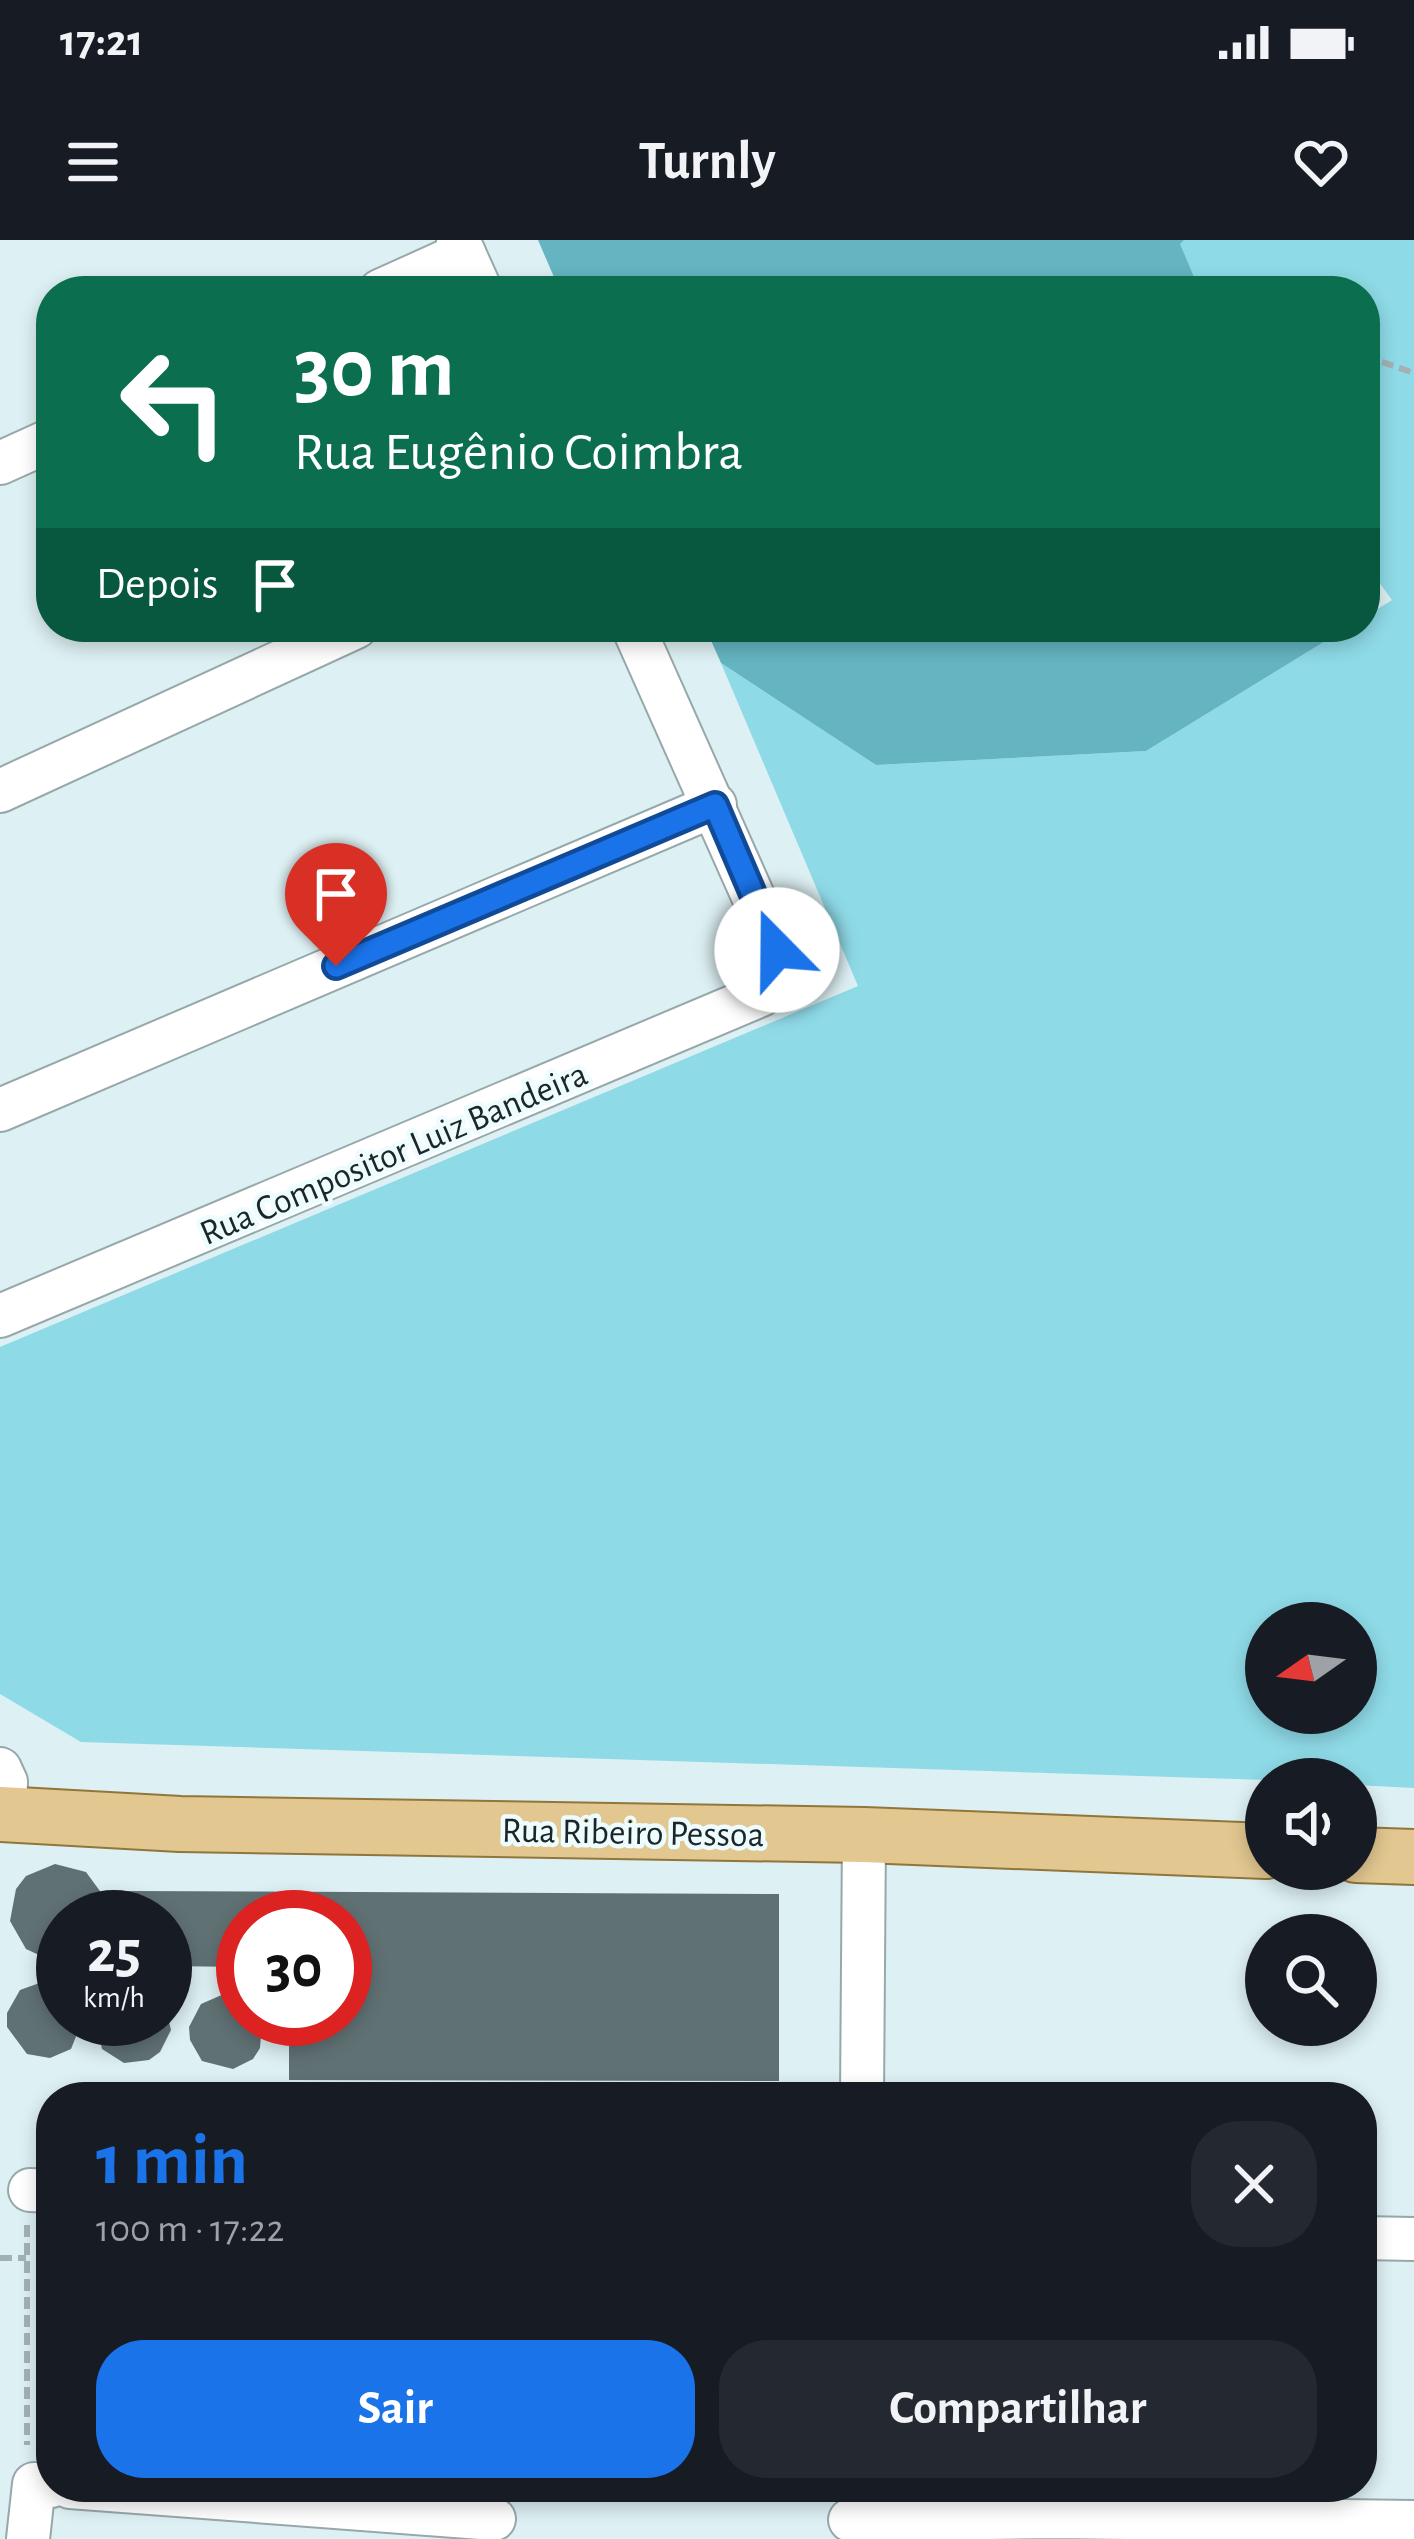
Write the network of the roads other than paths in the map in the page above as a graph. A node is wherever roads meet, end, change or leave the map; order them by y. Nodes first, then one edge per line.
1 (467, 261) edge
2 (424, 276) edge
3 (36, 447) edge
4 (0, 463) edge
5 (323, 642) edge
6 (640, 642) edge
7 (0, 791) edge
8 (715, 805) junction
9 (0, 1110) edge
10 (0, 1316) edge
11 (2, 1799) edge
12 (864, 1835) junction
13 (1245, 1850) edge
14 (1377, 1856) edge
15 (1414, 1857) edge
16 (862, 2082) edge
17 (1377, 2238) edge
18 (1414, 2239) edge
19 (45, 2502) edge
20 (266, 2502) edge
21 (851, 2515) edge
22 (494, 2519) dead end
23 (1414, 2522) edge
24 (28, 2539) edge

1 - 2 street
3 - 4 street
5 - 7 street
6 - 8 street
8 - 9 street
8 - 10 street, Rua Compositor Luiz Bandeira
11 - 12 main road, Rua Ribeiro Pessoa
12 - 13 main road, Rua Ribeiro Pessoa
12 - 16 street
14 - 15 main road
17 - 18 street
19 - 24 street
20 - 22 street
21 - 23 street

